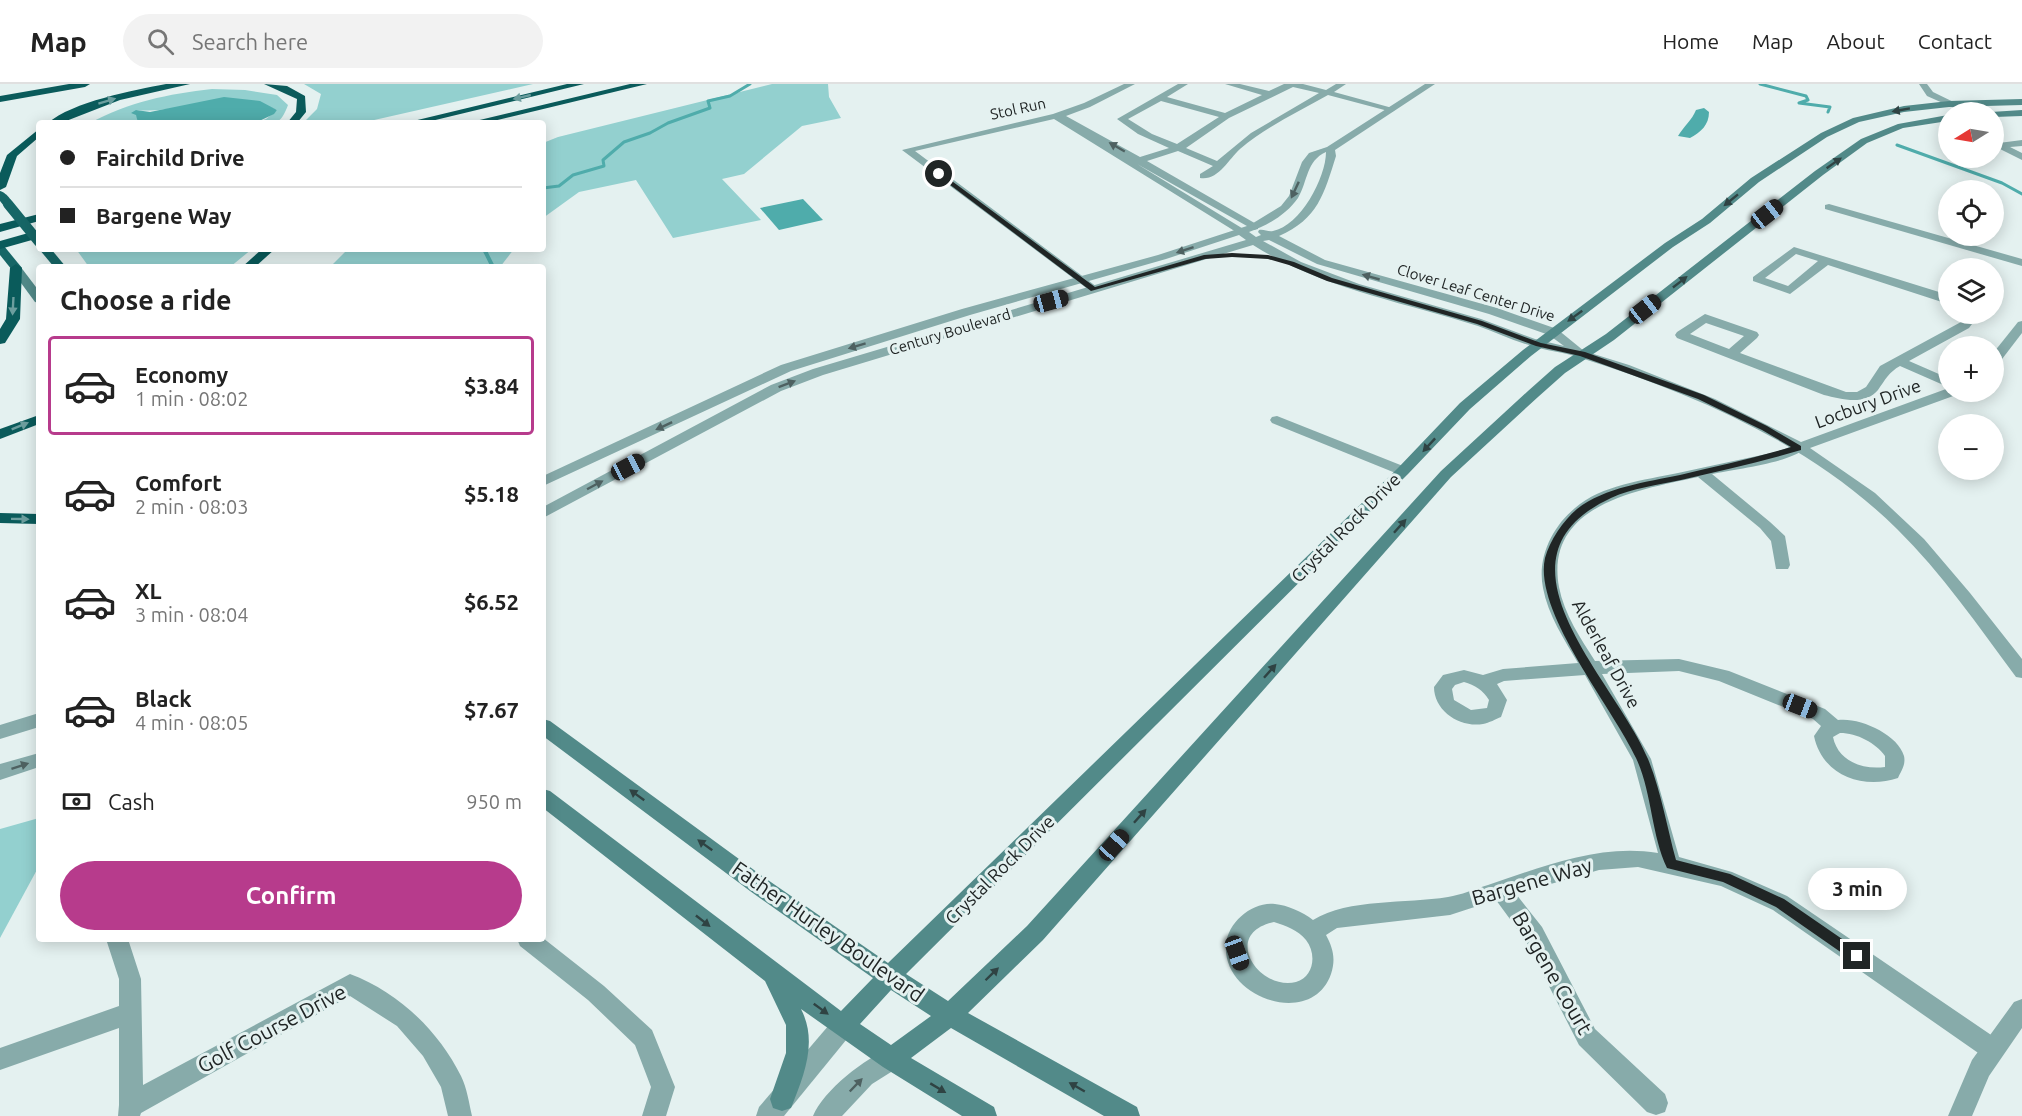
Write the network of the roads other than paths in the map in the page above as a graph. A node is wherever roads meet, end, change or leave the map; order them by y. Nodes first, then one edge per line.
1 (86, 84) edge
2 (184, 84) edge
3 (268, 84) edge
4 (579, 84) edge
5 (1131, 84) edge
6 (1184, 84) edge
7 (1229, 84) edge
8 (1292, 84) edge
9 (1342, 84) edge
10 (1431, 84) edge
11 (1923, 84) edge
12 (645, 85) edge
13 (1327, 93) junction
14 (1270, 94) junction
15 (1160, 98) junction
16 (0, 99) edge
17 (1939, 102) edge
18 (2022, 102) edge
19 (2004, 104) edge
20 (1392, 109) junction
21 (1938, 111) edge
22 (2022, 113) edge
23 (1938, 114) edge
24 (2004, 114) edge
25 (1056, 116) junction
26 (1226, 116) junction
27 (59, 120) edge
28 (294, 120) edge
29 (423, 120) edge
30 (486, 120) edge
31 (522, 120) edge
32 (36, 135) edge
33 (2022, 143) edge
34 (2004, 144) edge
35 (1178, 148) junction
36 (1330, 149) junction
37 (2004, 149) edge
38 (2022, 157) edge
39 (1134, 161) junction
40 (1219, 165) junction
41 (1204, 176) dead end
42 (0, 187) edge
43 (0, 194) edge
44 (1829, 207) dead end
45 (36, 218) edge
46 (1254, 227) junction
47 (0, 228) edge
48 (1241, 232) junction
49 (36, 235) edge
50 (1270, 236) junction
51 (36, 238) edge
52 (1254, 242) junction
53 (0, 246) edge
54 (266, 252) edge
55 (1204, 257) junction
56 (1827, 260) junction
57 (1291, 263) junction
58 (2022, 263) edge
59 (252, 264) edge
60 (16, 268) junction
61 (1079, 280) junction
62 (1094, 289) junction
63 (36, 295) edge
64 (1938, 298) edge
65 (1966, 324) edge
66 (2022, 325) edge
67 (1554, 332) junction
68 (0, 340) edge
69 (1539, 344) junction
70 (2004, 348) edge
71 (1582, 354) junction
72 (1731, 354) junction
73 (1899, 361) junction
74 (1938, 379) edge
75 (1938, 397) edge
76 (36, 420) edge
77 (1277, 420) dead end
78 (0, 434) edge
79 (1798, 448) junction
80 (1403, 471) junction
81 (1702, 473) junction
82 (546, 481) edge
83 (546, 511) edge
84 (0, 518) edge
85 (36, 519) edge
86 (1782, 565) dead end
87 (1589, 668) junction
88 (2022, 672) edge
89 (1483, 682) dead end
90 (36, 721) edge
91 (1834, 727) dead end
92 (546, 728) edge
93 (0, 732) edge
94 (36, 761) edge
95 (0, 772) edge
96 (546, 799) edge
97 (1671, 864) junction
98 (1501, 891) junction
99 (1313, 931) dead end
100 (118, 942) edge
101 (532, 942) edge
102 (774, 975) junction
103 (889, 976) junction
104 (2022, 1010) edge
105 (130, 1013) junction
106 (950, 1015) junction
107 (843, 1026) junction
108 (1992, 1049) junction
109 (0, 1059) edge
110 (891, 1059) junction
111 (1656, 1103) dead end
112 (775, 1107) edge
113 (130, 1111) edge
114 (460, 1116) edge
115 (654, 1116) edge
116 (825, 1116) edge
117 (985, 1116) edge
118 (1128, 1116) edge
119 (1960, 1116) edge

1 - 16 highway
27 -> 2 highway
3 - 28 highway
4 -> 29 highway
5 - 25 street, Stol Run
6 - 15 street
7 - 14 street
8 - 13 street
8 - 14 street
9 - 13 street
10 - 20 street, Century Boulevard
11 - 17 street
12 - 30 highway
12 - 31 highway
13 - 20 street
13 - 40 street
14 - 26 street
15 - 26 street
15 - 35 street
18 - 19 main road, Crystal Rock Drive
20 - 36 street, Century Boulevard
21 -> 67 main road, Crystal Rock Drive
22 - 24 main road
71 -> 23 main road, Crystal Rock Drive
25 - 39 street
25 - 61 street, Stol Run
26 - 35 street
32 - 42 highway
33 - 34 street
35 - 39 street
35 - 40 street
36 -> 46 street, Century Boulevard
36 - 50 street, Century Boulevard
37 - 38 street
39 - 46 street, Clover Leaf Center Drive
39 - 48 street, Clover Leaf Center Drive
40 - 41 street
43 - 51 highway, bridge
44 - 58 street
45 - 47 highway
46 - 48 street, Century Boulevard
46 - 50 street, Clover Leaf Center Drive
48 - 52 street, Clover Leaf Center Drive
48 -> 61 street, Century Boulevard
49 - 53 highway
50 - 52 street, Century Boulevard
67 -> 50 street, Clover Leaf Center Drive
52 - 55 street, Century Boulevard
52 - 57 street, Clover Leaf Center Drive
53 - 60 highway
54 - 59 highway
55 - 57 street
55 - 62 street, Century Boulevard
56 - 56 street
56 - 64 street
57 - 69 street, Clover Leaf Center Drive
60 - 63 main road
60 -> 68 highway
61 - 62 street
61 -> 82 street, Century Boulevard
83 -> 62 street, Century Boulevard
65 - 73 street
66 - 70 street
67 - 69 main road, Crystal Rock Drive
67 - 71 street, Clover Leaf Center Drive
69 - 71 street, Clover Leaf Center Drive
69 -> 80 main road, Crystal Rock Drive
71 - 79 street
106 -> 71 main road, Crystal Rock Drive
72 - 72 street
72 - 73 street
73 - 74 street
75 - 79 street, Locbury Drive
78 -> 76 highway
77 - 80 street
79 - 81 street, Alderleaf Drive
79 - 88 street
80 - 103 main road, Crystal Rock Drive
81 - 86 street
81 - 87 street, Alderleaf Drive
84 -> 85 highway
87 - 89 street
87 - 91 street
87 - 97 street, Alderleaf Drive
90 - 93 street
103 -> 92 main road, Father Hurley Boulevard
95 -> 94 street
96 -> 102 main road
97 - 98 street, Bargene Way
97 - 108 street, Bargene Way
98 - 99 street, Bargene Way
98 - 111 street, Bargene Court
100 - 105 street
101 - 115 street
102 -> 107 main road
102 - 112 main road
103 - 106 main road, Father Hurley Boulevard
103 - 107 main road, Crystal Rock Drive
104 - 108 street
105 - 109 street
105 - 113 street
106 - 110 main road, Crystal Rock Drive
118 -> 106 main road, Father Hurley Boulevard
107 - 110 main road
107 - 112 street, Crystal Rock Drive
108 - 119 street
116 -> 110 street, Crystal Rock Drive
110 -> 117 main road
113 - 114 street, Golf Course Drive

